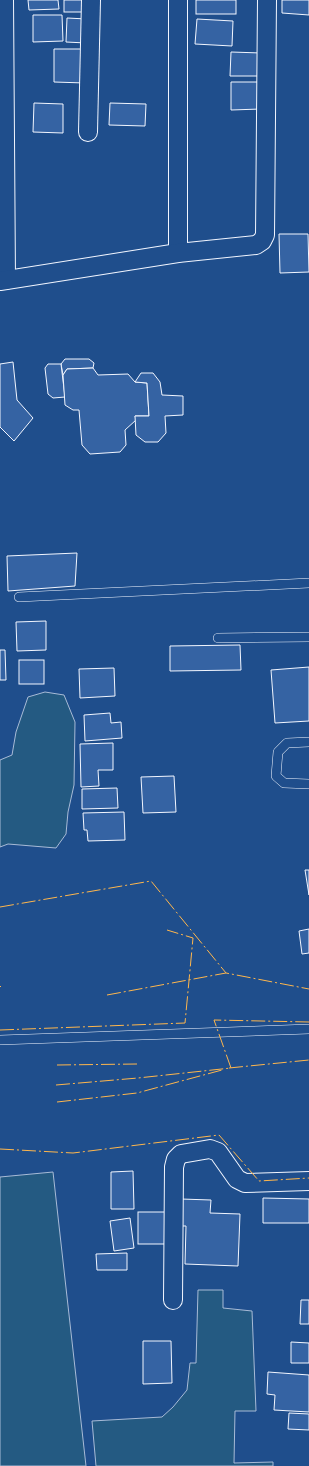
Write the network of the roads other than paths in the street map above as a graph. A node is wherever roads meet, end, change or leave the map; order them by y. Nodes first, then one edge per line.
1 (4, 0) edge
2 (91, 0) edge
3 (178, 0) edge
4 (267, 0) edge
5 (88, 132) dead end
6 (178, 254) junction
7 (3, 280) edge
8 (309, 583) edge
9 (19, 597) dead end
10 (309, 637) edge
11 (218, 638) dead end
12 (309, 742) edge
13 (309, 784) edge
14 (309, 1030) edge
15 (0, 1040) edge
16 (309, 1181) edge
17 (172, 1300) dead end

1 - 7 street
2 - 5 street
3 - 6 street
4 - 6 street
6 - 7 street
8 - 9 lane
10 - 11 lane
12 - 13 lane
14 - 15 lane
16 - 17 street

